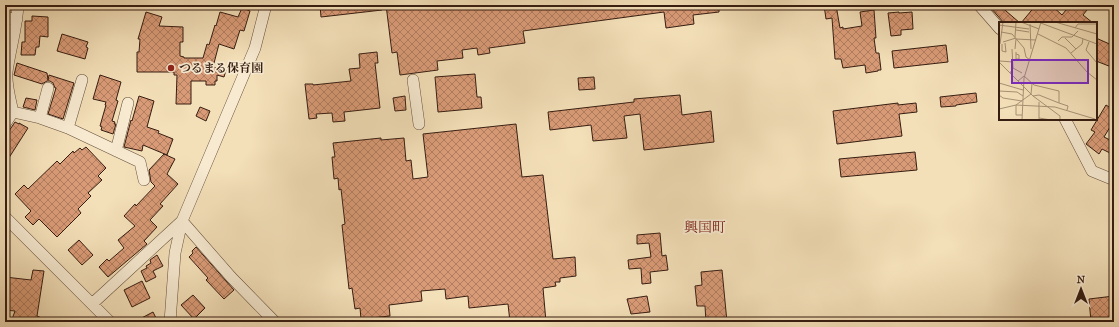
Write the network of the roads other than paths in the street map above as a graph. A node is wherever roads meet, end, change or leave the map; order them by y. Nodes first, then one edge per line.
1 (18, 5) edge
2 (266, 5) edge
3 (979, 5) edge
4 (5, 18) edge
5 (17, 19) junction
6 (999, 28) edge
7 (82, 80) dead end
8 (413, 80) dead end
9 (48, 88) dead end
10 (128, 103) dead end
11 (13, 112) junction
12 (40, 118) junction
13 (1066, 120) edge
14 (5, 124) edge
15 (419, 124) dead end
16 (68, 128) junction
17 (116, 151) junction
18 (144, 180) dead end
19 (1114, 180) edge
20 (5, 217) edge
21 (182, 221) junction
22 (92, 304) junction
23 (110, 322) edge
24 (170, 322) edge
25 (275, 322) edge

1 - 5 street
2 - 21 street
3 - 6 street
4 - 5 street
5 - 11 street
7 - 16 street
8 - 15 street
9 - 12 street
10 - 17 street
11 - 12 street
11 - 14 street
12 - 16 street
13 - 19 street
16 - 17 street
17 - 18 street
20 - 22 street
21 - 22 street
21 - 24 street
21 - 25 street
22 - 23 street

